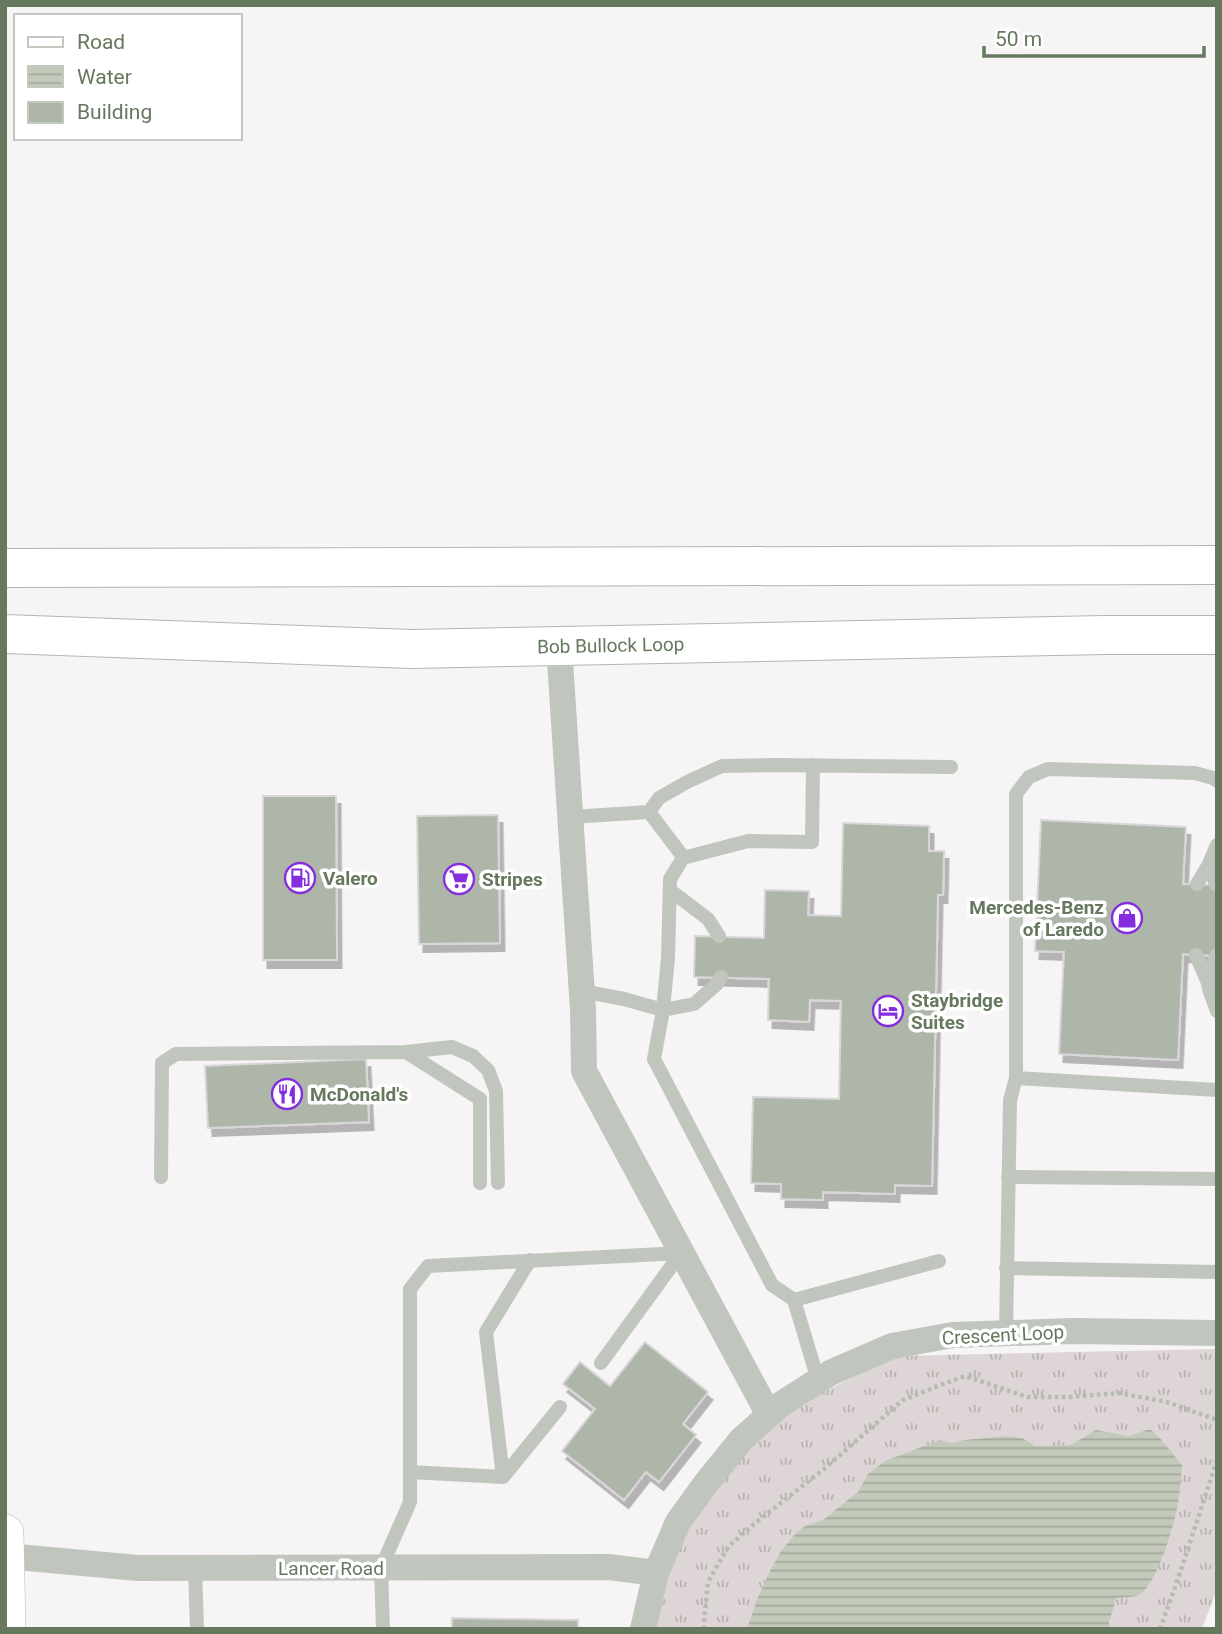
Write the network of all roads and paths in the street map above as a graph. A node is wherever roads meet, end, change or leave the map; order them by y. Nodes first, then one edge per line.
1 (1217, 565) edge
2 (5, 568) edge
3 (5, 634) edge
4 (1217, 635) edge
5 (559, 646) junction
6 (813, 765) junction
7 (951, 767) dead end
8 (1217, 781) edge
9 (649, 812) junction
10 (571, 817) junction
11 (1217, 845) edge
12 (684, 858) junction
13 (1209, 864) junction
14 (1197, 884) dead end
15 (1216, 885) edge
16 (671, 891) junction
17 (719, 936) dead end
18 (1196, 955) dead end
19 (1216, 956) edge
20 (721, 977) dead end
21 (1209, 986) junction
22 (582, 991) junction
23 (663, 1010) junction
24 (1217, 1012) edge
25 (406, 1052) junction
26 (1016, 1078) junction
27 (1217, 1090) edge
28 (161, 1177) dead end
29 (1008, 1177) junction
30 (1217, 1179) edge
31 (480, 1183) dead end
32 (498, 1184) dead end
33 (681, 1253) junction
34 (530, 1260) junction
35 (939, 1261) dead end
36 (1006, 1268) junction
37 (1217, 1272) edge
38 (794, 1300) junction
39 (1217, 1333) edge
40 (1006, 1334) junction
41 (601, 1363) dead end
42 (818, 1380) junction
43 (560, 1407) dead end
44 (769, 1415) junction
45 (1217, 1420) edge
46 (1217, 1460) edge
47 (410, 1472) junction
48 (503, 1476) junction
49 (5, 1533) edge
50 (6, 1556) edge
51 (195, 1567) junction
52 (381, 1568) junction
53 (656, 1573) junction
54 (7, 1629) edge
55 (197, 1629) edge
56 (383, 1629) edge
57 (643, 1629) edge
58 (704, 1629) edge
59 (1160, 1629) edge

1 - 2 highway
3 - 5 highway, Bob Bullock Loop
4 - 5 highway, Bob Bullock Loop
5 - 10 street
6 - 7 lane
6 - 9 lane
6 - 12 lane
8 - 26 lane
9 - 10 lane
9 - 12 lane
10 - 22 street
11 - 13 lane
12 - 16 lane
13 - 14 lane
13 - 15 lane
16 - 17 lane
16 - 23 lane
18 - 21 lane
19 - 21 lane
20 - 23 lane
21 - 24 lane
22 - 23 lane
22 - 33 street
23 - 38 lane
25 - 28 lane
25 - 31 lane
25 - 32 lane
26 - 27 lane
26 - 29 lane
29 - 30 lane
29 - 36 lane
33 - 34 lane
33 - 41 lane
33 - 44 street
34 - 47 lane
34 - 48 lane
35 - 38 lane
36 - 37 lane
36 - 40 lane
38 - 42 lane
39 - 40 street, Crescent Loop
40 - 42 street, Crescent Loop
42 - 44 street, Crescent Loop
43 - 48 lane
44 - 53 street, Crescent Loop
45 - 58 path
46 - 59 path
47 - 48 lane
47 - 52 lane
49 - 50 main road
50 - 51 street, Lancer Road
50 - 54 main road
51 - 52 street, Lancer Road
51 - 55 lane
52 - 53 street, Lancer Road
52 - 56 lane
53 - 57 street, Crescent Loop

